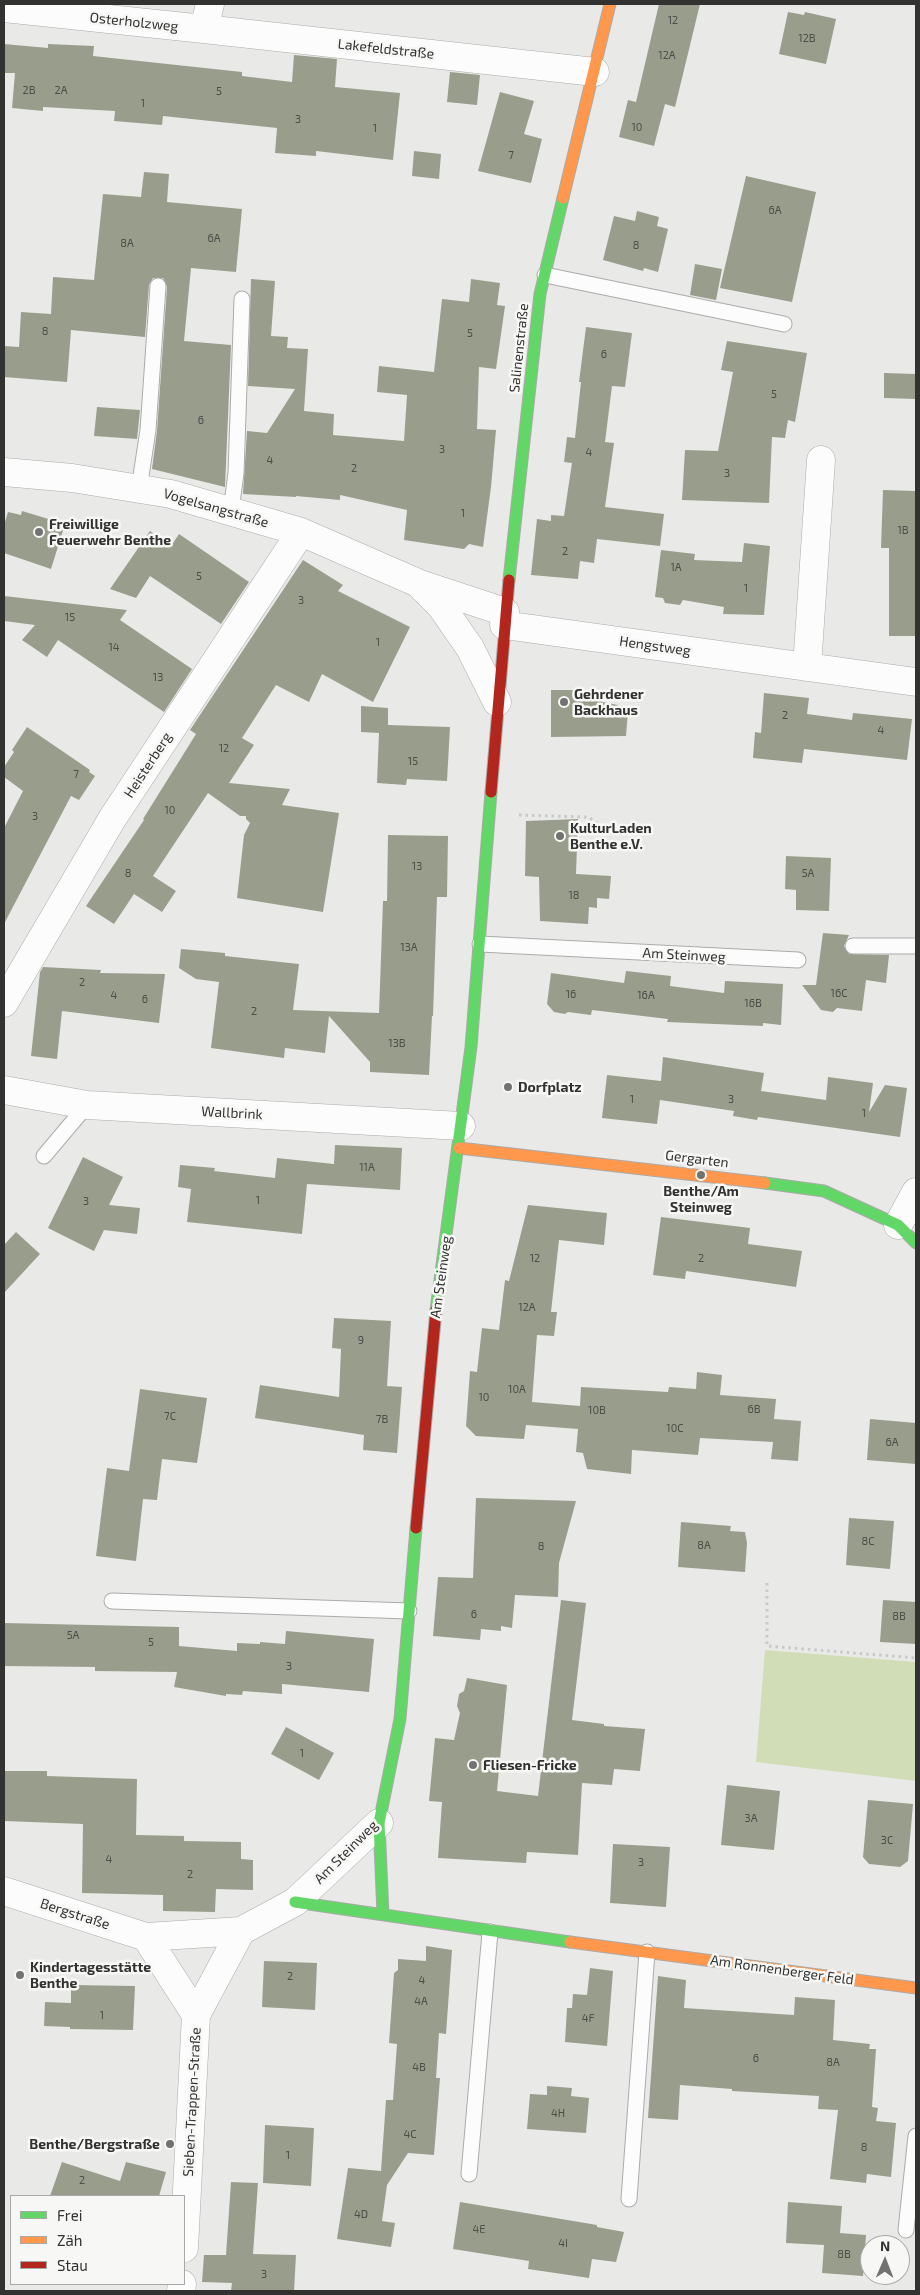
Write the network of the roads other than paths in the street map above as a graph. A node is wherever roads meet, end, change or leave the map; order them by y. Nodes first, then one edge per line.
1 (610, 4) edge
2 (4, 8) edge
3 (207, 16) edge
4 (595, 72) junction
5 (545, 275) junction
6 (158, 286) dead end
7 (242, 299) dead end
8 (784, 324) dead end
9 (821, 460) dead end
10 (4, 472) edge
11 (139, 489) junction
12 (231, 512) junction
13 (301, 532) junction
14 (418, 583) junction
15 (504, 618) junction
16 (807, 667) junction
17 (916, 682) edge
18 (497, 702) junction
19 (480, 944) junction
20 (853, 946) dead end
21 (916, 946) edge
22 (798, 960) dead end
23 (4, 1003) edge
24 (4, 1090) edge
25 (86, 1105) junction
26 (460, 1137) junction
27 (44, 1156) dead end
28 (916, 1192) edge
29 (907, 1234) edge
30 (112, 1601) dead end
31 (409, 1611) junction
32 (379, 1823) junction
33 (4, 1891) edge
34 (295, 1902) junction
35 (383, 1914) junction
36 (241, 1932) junction
37 (490, 1932) junction
38 (146, 1937) junction
39 (647, 1952) junction
40 (916, 1988) edge
41 (196, 2015) junction
42 (916, 2136) edge
43 (469, 2174) dead end
44 (629, 2198) dead end
45 (185, 2229) edge
46 (906, 2230) dead end

1 - 4 street, Salinenstraße
2 - 3 street, Osterholzweg
3 - 4 street, Lakefeldstraße
4 - 5 street, Salinenstraße
5 - 8 lane
5 - 15 street, Salinenstraße
6 - 11 lane
7 - 12 lane
9 - 16 street
10 - 11 street, Vogelsangstraße
11 - 12 street, Vogelsangstraße
12 - 13 street, Vogelsangstraße
13 - 14 street, Vogelsangstraße
13 - 23 street, Heisterberg
14 - 15 street, Vogelsangstraße
14 - 18 street, Vogelsangstraße
15 - 16 street, Hengstweg
15 - 18 street, Salinenstraße
16 - 17 street, Hengstweg
18 - 19 street, Am Steinweg
19 - 22 lane, Am Steinweg
19 - 26 street, Am Steinweg
20 - 21 lane
24 - 25 street, Wallbrink
25 - 26 street, Wallbrink
25 - 27 lane
26 - 29 street, Gergarten
26 - 31 street, Am Steinweg
28 - 29 street
30 - 31 lane
31 - 32 street, Am Steinweg
32 - 34 street, Am Steinweg
32 - 35 street
33 - 38 street, Bergstraße
34 - 35 street, Am Ronnenberger Feld
34 - 36 street, Am Steinweg
35 - 37 street, Am Ronnenberger Feld
36 - 38 street, Bergstraße
36 - 41 street
37 - 39 street, Am Ronnenberger Feld
37 - 43 lane
38 - 41 street
39 - 40 street, Am Ronnenberger Feld
39 - 44 lane
41 - 45 street, Sieben-Trappen-Straße
42 - 46 lane

